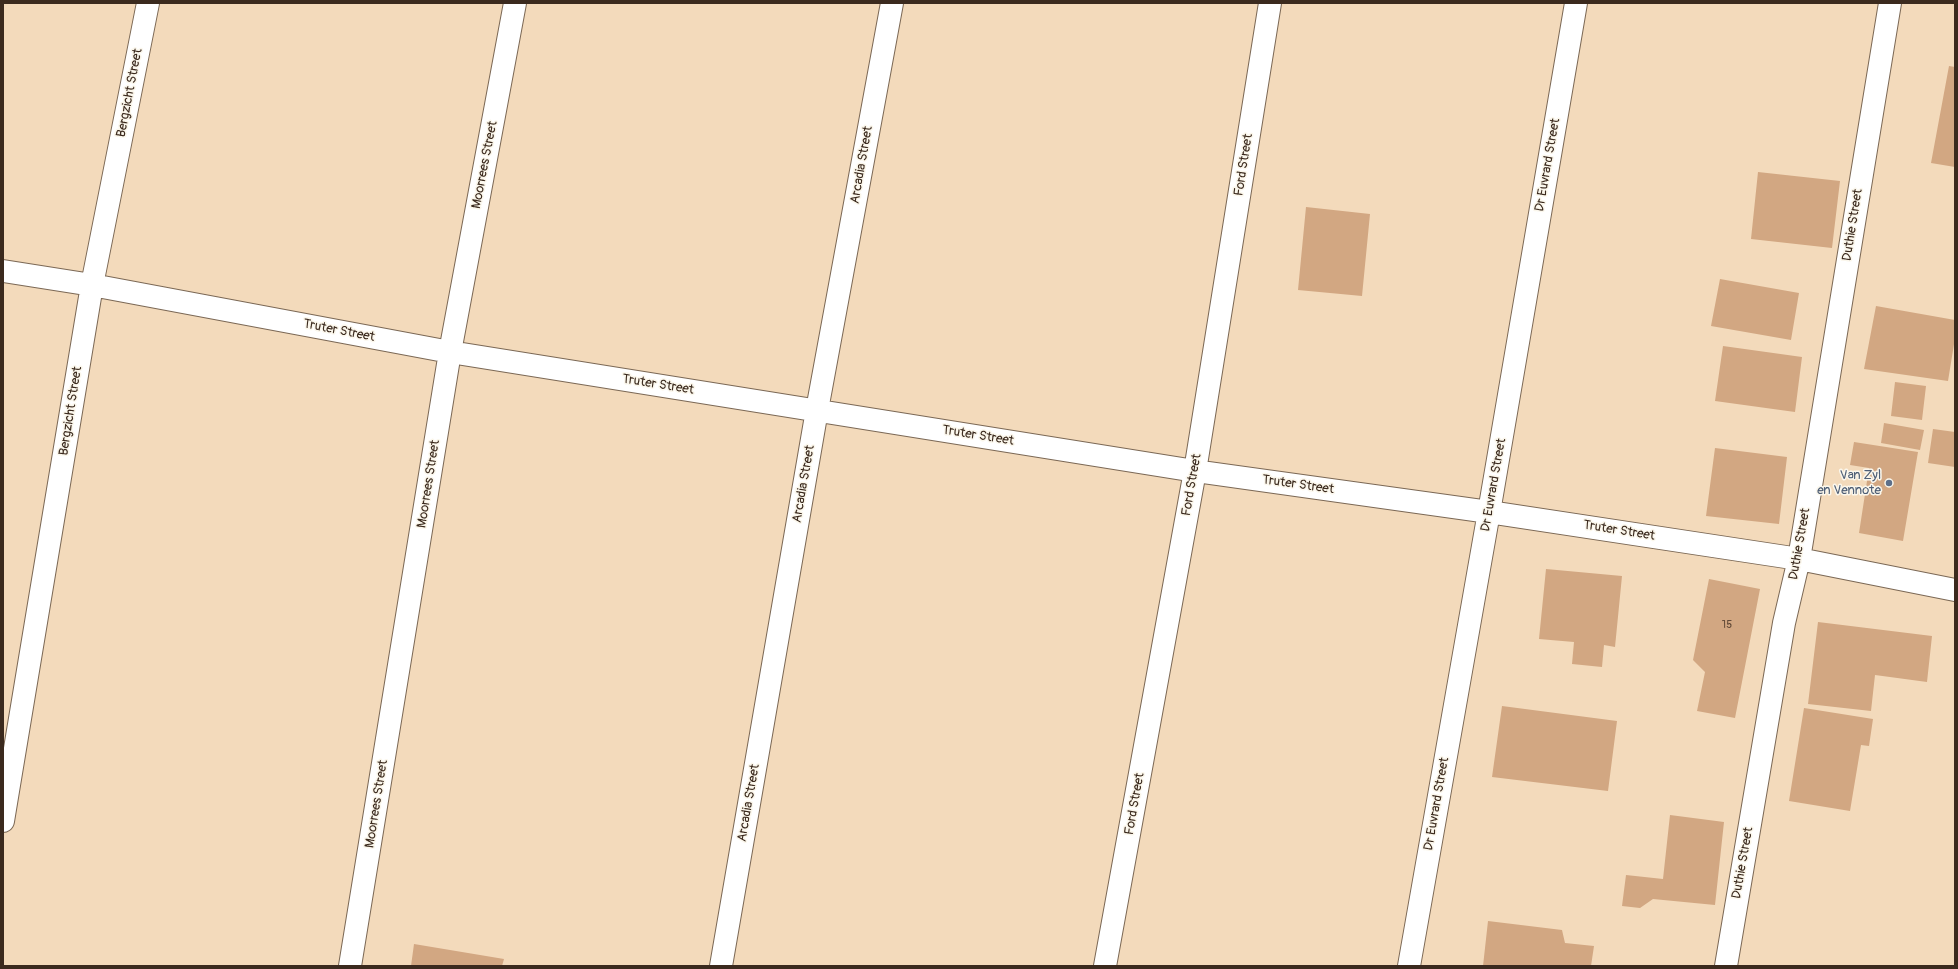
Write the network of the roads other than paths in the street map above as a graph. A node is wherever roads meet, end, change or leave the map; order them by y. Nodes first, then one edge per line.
1 (148, 3) edge
2 (515, 3) edge
3 (892, 3) edge
4 (1270, 3) edge
5 (1576, 3) edge
6 (1890, 3) edge
7 (3, 271) edge
8 (92, 285) junction
9 (450, 352) junction
10 (817, 410) junction
11 (1195, 471) junction
12 (1489, 512) junction
13 (1799, 559) junction
14 (1955, 590) edge
15 (3, 821) edge
16 (350, 966) edge
17 (721, 966) edge
18 (1105, 966) edge
19 (1409, 966) edge
20 (1726, 966) edge

1 - 8 street, Bergzicht Street
2 - 9 street, Moorrees Street
3 - 10 street, Arcadia Street
4 - 11 street, Ford Street
5 - 12 street, Dr Euvrard Street
6 - 13 street, Duthie Street
7 - 8 street, Truter Street
8 - 9 street, Truter Street
8 - 15 street, Bergzicht Street
9 - 10 street, Truter Street
9 - 16 street, Moorrees Street
10 - 11 street, Truter Street
10 - 17 street, Arcadia Street
11 - 12 street, Truter Street
11 - 18 street, Ford Street
12 - 13 street, Truter Street
12 - 19 street, Dr Euvrard Street
13 - 14 street, Truter Street
13 - 20 street, Duthie Street

